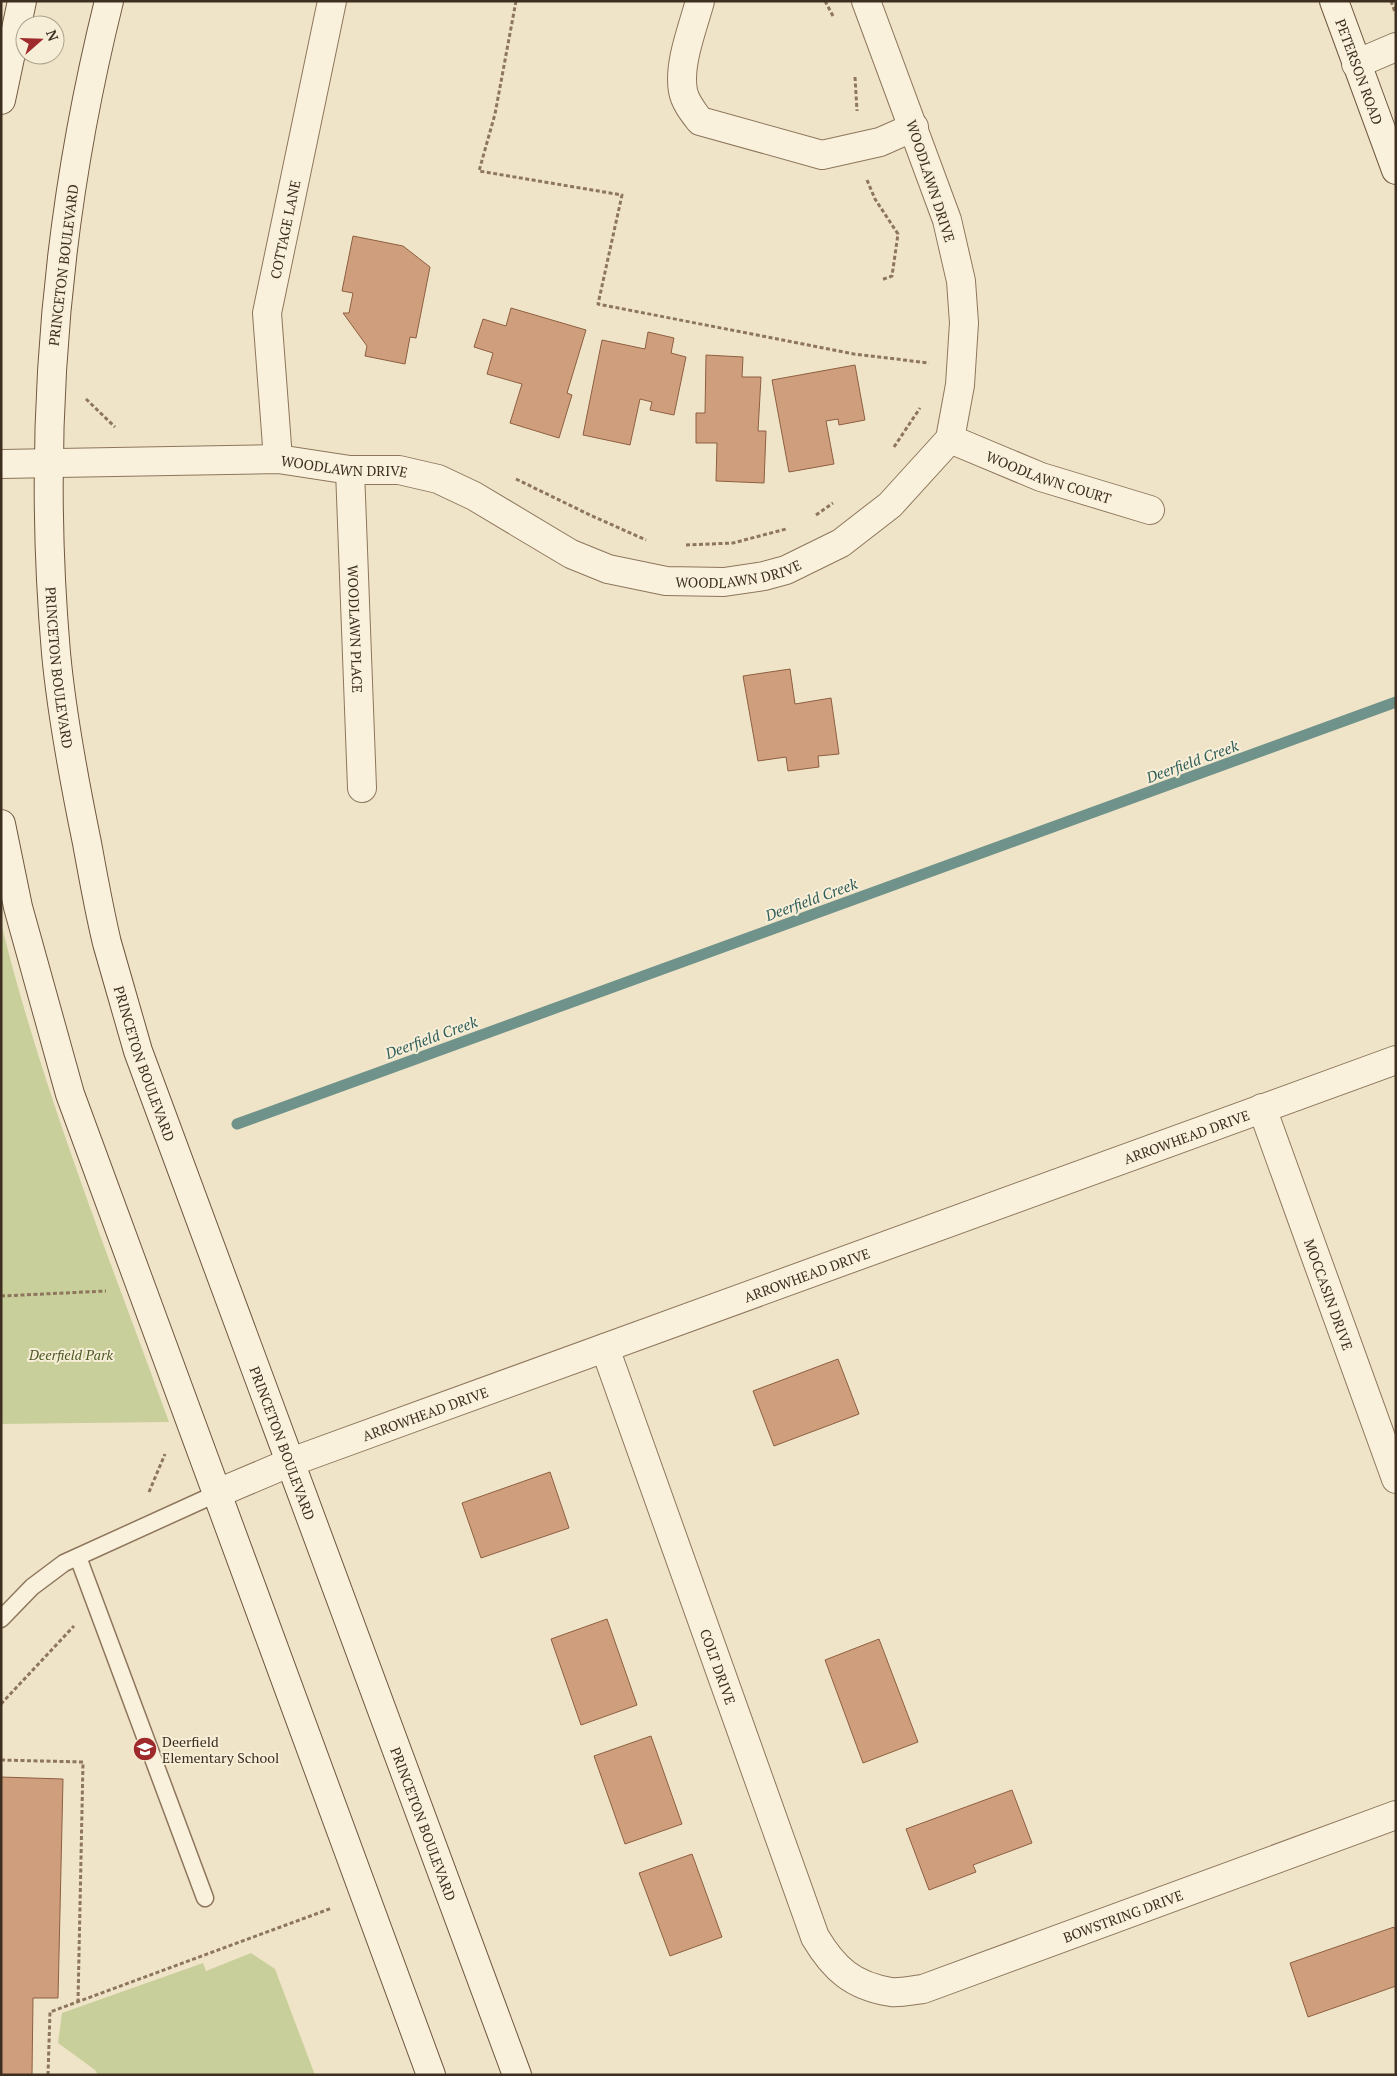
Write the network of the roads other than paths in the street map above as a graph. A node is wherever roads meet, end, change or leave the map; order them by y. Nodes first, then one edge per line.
1 (22, 1) edge
2 (109, 1) edge
3 (332, 1) edge
4 (700, 1) edge
5 (866, 1) edge
6 (1334, 1) edge
7 (1396, 47) edge
8 (1356, 64) junction
9 (1, 100) edge
10 (914, 127) junction
11 (1396, 170) edge
12 (950, 439) junction
13 (278, 459) junction
14 (48, 463) junction
15 (1, 464) edge
16 (350, 470) junction
17 (1150, 510) dead end
18 (362, 788) dead end
19 (1, 824) edge
20 (1396, 1060) edge
21 (1262, 1108) junction
22 (605, 1348) junction
23 (291, 1462) junction
24 (1396, 1479) edge
25 (218, 1493) junction
26 (78, 1557) junction
27 (2, 1616) edge
28 (1396, 1815) edge
29 (205, 1898) dead end
30 (846, 1976) joint
31 (431, 2075) edge
32 (517, 2075) edge

1 - 9 street
2 - 14 street, PRINCETON BOULEVARD
3 - 13 street, COTTAGE LANE
4 - 10 street
5 - 10 street, WOODLAWN DRIVE
6 - 8 street, PETERSON ROAD
7 - 8 street
8 - 11 street, PETERSON ROAD
10 - 12 street, WOODLAWN DRIVE
12 - 16 street, WOODLAWN DRIVE
12 - 17 street, WOODLAWN COURT
13 - 14 street, WOODLAWN DRIVE
13 - 16 street, WOODLAWN DRIVE
14 - 15 street, WOODLAWN DRIVE
14 - 23 street, PRINCETON BOULEVARD
16 - 18 street, WOODLAWN PLACE
19 - 25 street
20 - 21 street, ARROWHEAD DRIVE
21 - 22 street, ARROWHEAD DRIVE
21 - 24 street, MOCCASIN DRIVE
22 - 23 street, ARROWHEAD DRIVE
22 - 30 street, COLT DRIVE
23 - 25 street, ARROWHEAD DRIVE
23 - 32 street, PRINCETON BOULEVARD
25 - 26 lane
25 - 31 street
26 - 27 lane
26 - 29 lane
28 - 30 street, BOWSTRING DRIVE

